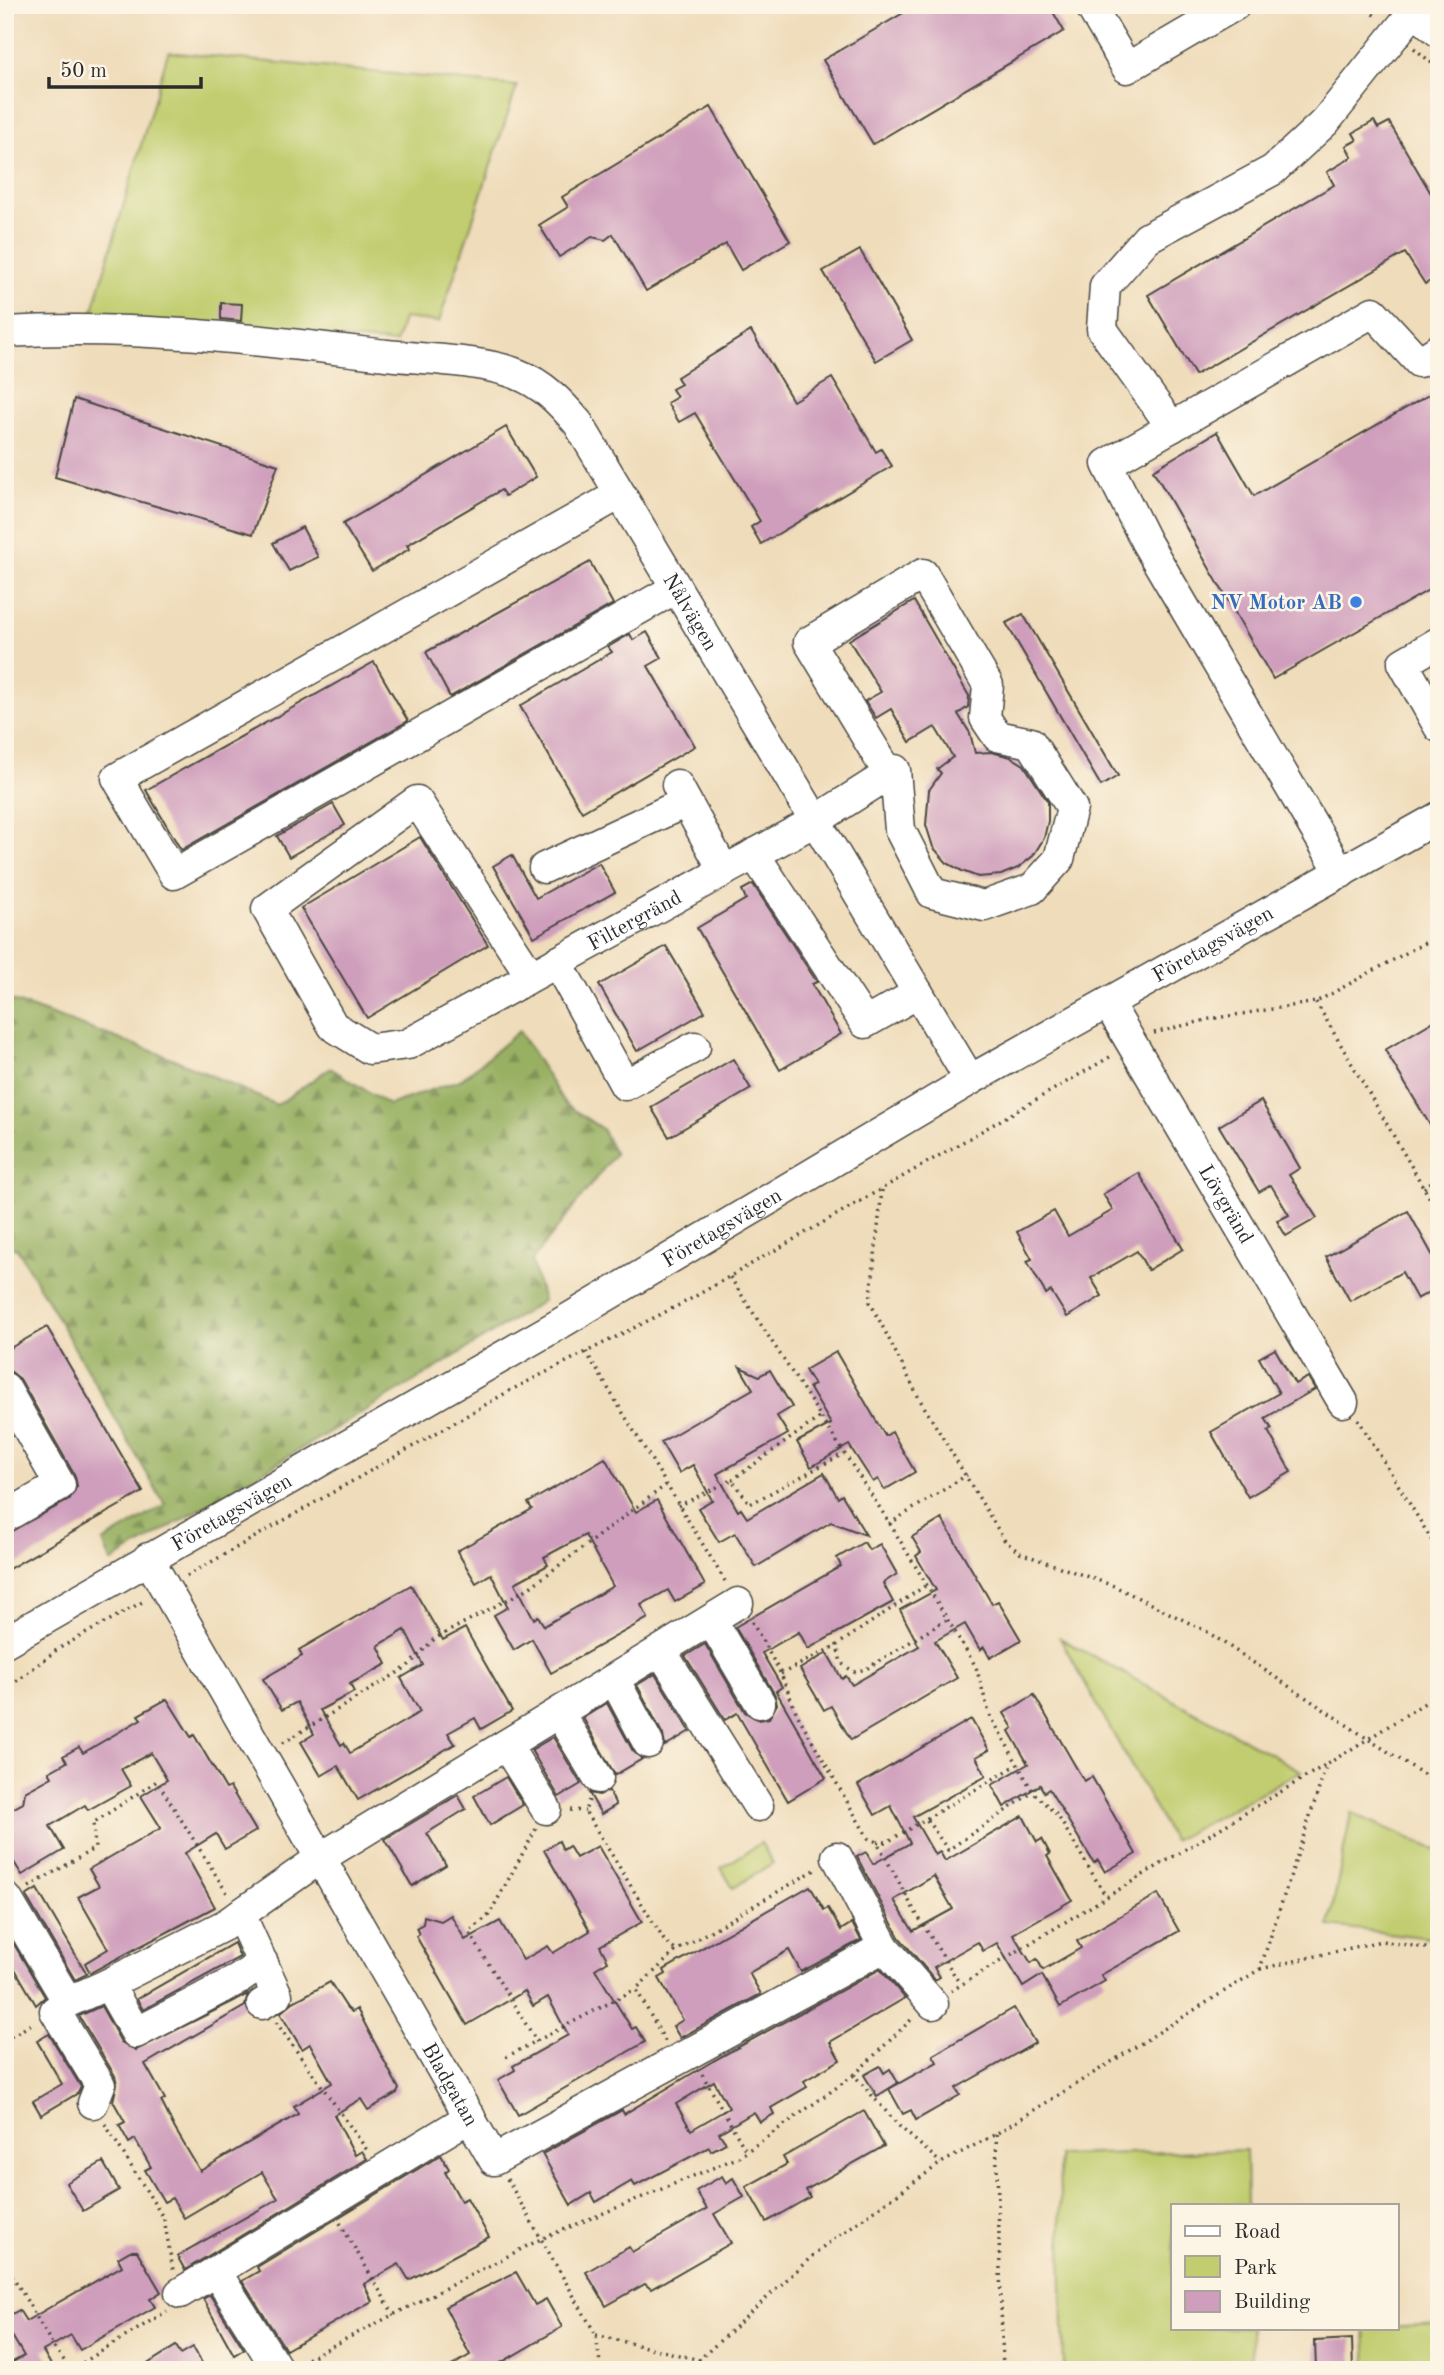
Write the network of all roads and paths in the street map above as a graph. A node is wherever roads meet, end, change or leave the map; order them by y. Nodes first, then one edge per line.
1 (1090, 5) edge
2 (1235, 5) edge
3 (1411, 8) edge
4 (1439, 32) edge
5 (5, 332) edge
6 (1439, 349) edge
7 (1172, 427) junction
8 (620, 494) junction
9 (676, 588) junction
10 (1439, 642) edge
11 (1439, 727) edge
12 (889, 774) junction
13 (1439, 817) edge
14 (815, 821) junction
15 (754, 854) junction
16 (544, 868) dead end
17 (723, 871) junction
18 (1341, 873) junction
19 (1439, 935) edge
20 (544, 969) junction
21 (918, 993) junction
22 (1316, 1002) junction
23 (1109, 1005) junction
24 (1132, 1044) junction
25 (695, 1047) dead end
26 (970, 1080) junction
27 (1439, 1176) edge
28 (1424, 1188) junction
29 (882, 1190) junction
30 (1439, 1214) edge
31 (730, 1277) junction
32 (586, 1352) junction
33 (5, 1388) edge
34 (1343, 1402) joint
35 (819, 1418) junction
36 (843, 1454) junction
37 (967, 1475) junction
38 (732, 1480) junction
39 (666, 1485) junction
40 (678, 1506) junction
41 (5, 1517) edge
42 (889, 1524) junction
43 (1439, 1552) edge
44 (148, 1558) junction
45 (925, 1586) junction
46 (165, 1589) junction
47 (738, 1603) junction
48 (711, 1620) junction
49 (946, 1620) junction
50 (5, 1642) edge
51 (837, 1645) junction
52 (661, 1651) junction
53 (781, 1674) junction
54 (614, 1679) junction
55 (5, 1690) edge
56 (1439, 1694) edge
57 (760, 1703) dead end
58 (559, 1713) junction
59 (1367, 1739) junction
60 (648, 1743) dead end
61 (506, 1745) junction
62 (262, 1754) junction
63 (1327, 1764) junction
64 (1017, 1765) junction
65 (598, 1778) joint
66 (1439, 1784) edge
67 (1033, 1792) junction
68 (758, 1806) dead end
69 (546, 1809) junction
70 (584, 1811) junction
71 (927, 1819) junction
72 (868, 1838) junction
73 (877, 1842) junction
74 (322, 1857) junction
75 (836, 1857) junction
76 (1105, 1895) junction
77 (6, 1899) edge
78 (240, 1914) junction
79 (884, 1947) junction
80 (1439, 1950) edge
81 (676, 1951) junction
82 (263, 1963) junction
83 (1260, 1969) junction
84 (107, 1984) junction
85 (960, 1984) junction
86 (636, 1989) junction
87 (262, 2004) joint
88 (933, 2004) junction
89 (61, 2006) junction
90 (5, 2040) edge
91 (537, 2042) junction
92 (506, 2057) dead end
93 (684, 2058) junction
94 (855, 2075) junction
95 (93, 2103) joint
96 (470, 2117) junction
97 (996, 2134) junction
98 (746, 2151) junction
99 (494, 2160) junction
100 (941, 2163) junction
101 (383, 2171) junction
102 (329, 2204) junction
103 (541, 2239) junction
104 (5, 2263) edge
105 (216, 2272) junction
106 (180, 2293) junction
107 (394, 2315) junction
108 (596, 2335) junction
109 (700, 2360) junction
110 (288, 2367) edge
111 (71, 2369) edge
112 (601, 2370) edge
113 (688, 2370) edge
114 (710, 2370) edge
115 (1003, 2370) edge

1 - 2 street
3 - 4 street
3 - 7 street
5 - 8 street, Nålvägen
6 - 7 street
7 - 18 street
8 - 9 street, Nålvägen
8 - 9 street
9 - 14 street, Nålvägen
10 - 11 street
12 - 12 street
12 - 14 street, Filtergränd
13 - 18 street, Företagsvägen
14 - 15 street, Filtergränd
14 - 21 street, Nålvägen
15 - 17 street, Filtergränd
15 - 21 street
16 - 17 street
17 - 20 street, Filtergränd
18 - 23 street, Företagsvägen
19 - 22 path
20 - 20 street, Filtergränd
20 - 25 street
21 - 26 street, Nålvägen
22 - 24 path
22 - 28 path
23 - 24 street, Lövgränd
23 - 26 street, Företagsvägen
24 - 29 path
24 - 34 street, Lövgränd
26 - 44 street, Företagsvägen
27 - 28 path
28 - 30 path
29 - 31 path
29 - 37 path
31 - 32 path
31 - 35 path
32 - 39 path
32 - 46 path
33 - 41 street
34 - 43 path
35 - 36 path
35 - 38 path
36 - 38 path
36 - 42 path
37 - 42 path
37 - 59 path
38 - 40 path
39 - 40 path
39 - 62 path
40 - 47 path
42 - 45 path
44 - 46 street, Bladgatan
44 - 50 street, Företagsvägen
45 - 49 path
45 - 51 path
46 - 55 path
46 - 62 street, Bladgatan
47 - 48 street
47 - 53 path
48 - 52 street
48 - 57 street
49 - 51 path
49 - 64 path
51 - 53 path
52 - 54 street
52 - 68 street
53 - 72 path
54 - 58 street
54 - 60 street
56 - 59 path
58 - 61 street
58 - 65 street
59 - 63 path
59 - 66 path
61 - 69 street
61 - 74 street
62 - 74 street, Bladgatan
63 - 76 path
63 - 83 path
64 - 67 path
64 - 71 path
65 - 70 path
67 - 71 path
67 - 76 path
69 - 70 path
69 - 91 path
70 - 81 path
71 - 73 path
72 - 73 path
72 - 75 path
73 - 85 path
74 - 78 street
74 - 96 street, Bladgatan
75 - 79 street
75 - 81 path
76 - 85 path
77 - 78 path
77 - 89 street
78 - 82 street
78 - 84 street
79 - 88 street
79 - 93 street
80 - 83 path
81 - 86 path
82 - 84 street
82 - 87 street
83 - 97 path
84 - 89 street
85 - 88 path
86 - 91 path
86 - 93 path
87 - 101 path
88 - 94 path
89 - 90 path
89 - 95 street
91 - 92 path
93 - 98 path
93 - 99 street
94 - 98 path
94 - 100 path
95 - 106 path
96 - 99 street, Bladgatan
96 - 101 street
97 - 100 path
97 - 115 path
98 - 103 path
99 - 103 path
100 - 109 path
101 - 102 street
102 - 105 street
102 - 107 path
103 - 107 path
103 - 108 path
104 - 111 path
105 - 106 street
105 - 110 street
106 - 111 path
107 - 110 path
108 - 109 path
108 - 112 path
109 - 113 path
109 - 114 path

